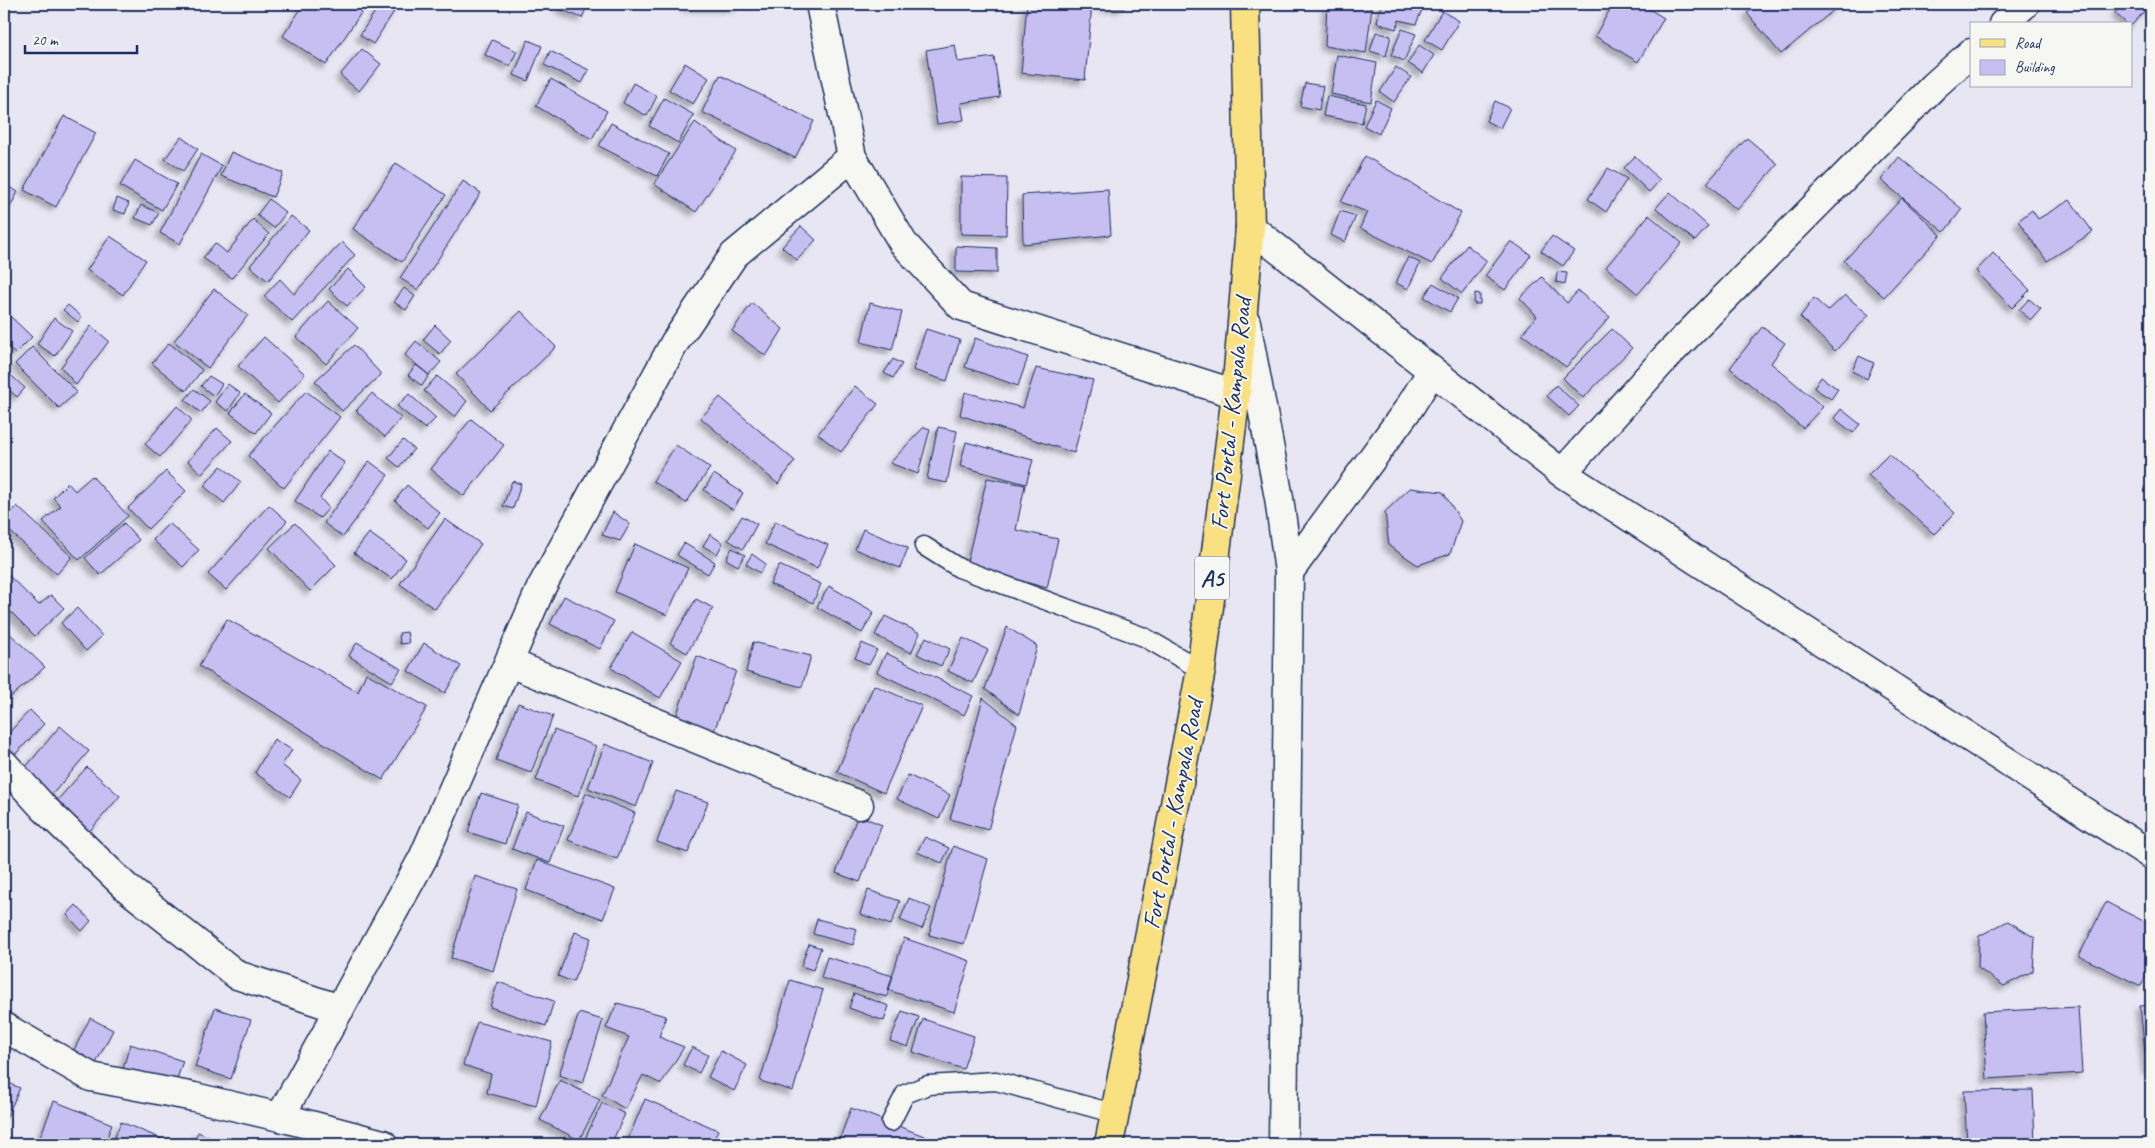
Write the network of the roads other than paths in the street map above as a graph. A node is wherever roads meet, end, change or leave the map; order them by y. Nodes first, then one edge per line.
1 (820, 4) edge
2 (1245, 4) edge
3 (2025, 4) edge
4 (2005, 22) edge
5 (1970, 53) edge
6 (852, 157) junction
7 (1250, 227) junction
8 (1243, 303) junction
9 (1432, 371) junction
10 (1236, 394) junction
11 (1562, 473) junction
12 (924, 546) dead end
13 (1289, 572) junction
14 (510, 663) junction
15 (1201, 670) junction
16 (4, 764) edge
17 (859, 805) dead end
18 (2151, 856) edge
19 (340, 1009) junction
20 (4, 1027) edge
21 (1116, 1114) junction
22 (280, 1117) junction
23 (891, 1122) dead end
24 (383, 1144) edge
25 (1109, 1144) edge
26 (1283, 1144) edge

1 - 6 street
2 - 7 main road, Fort Portal - Kampala Road / A5
3 - 4 street
5 - 11 street
6 - 10 street
6 - 14 street
7 - 8 main road, Fort Portal - Kampala Road / A5
7 - 9 street
8 - 10 main road, Fort Portal - Kampala Road / A5
8 - 13 street
9 - 11 street
9 - 13 street
10 - 15 main road, Fort Portal - Kampala Road / A5
11 - 18 street
12 - 15 lane
13 - 26 street
14 - 17 street
14 - 19 street
15 - 21 main road, Fort Portal - Kampala Road / A5
16 - 19 street
19 - 22 street
20 - 22 street
21 - 23 lane
21 - 25 main road, Fort Portal - Kampala Road / A5
22 - 24 street

